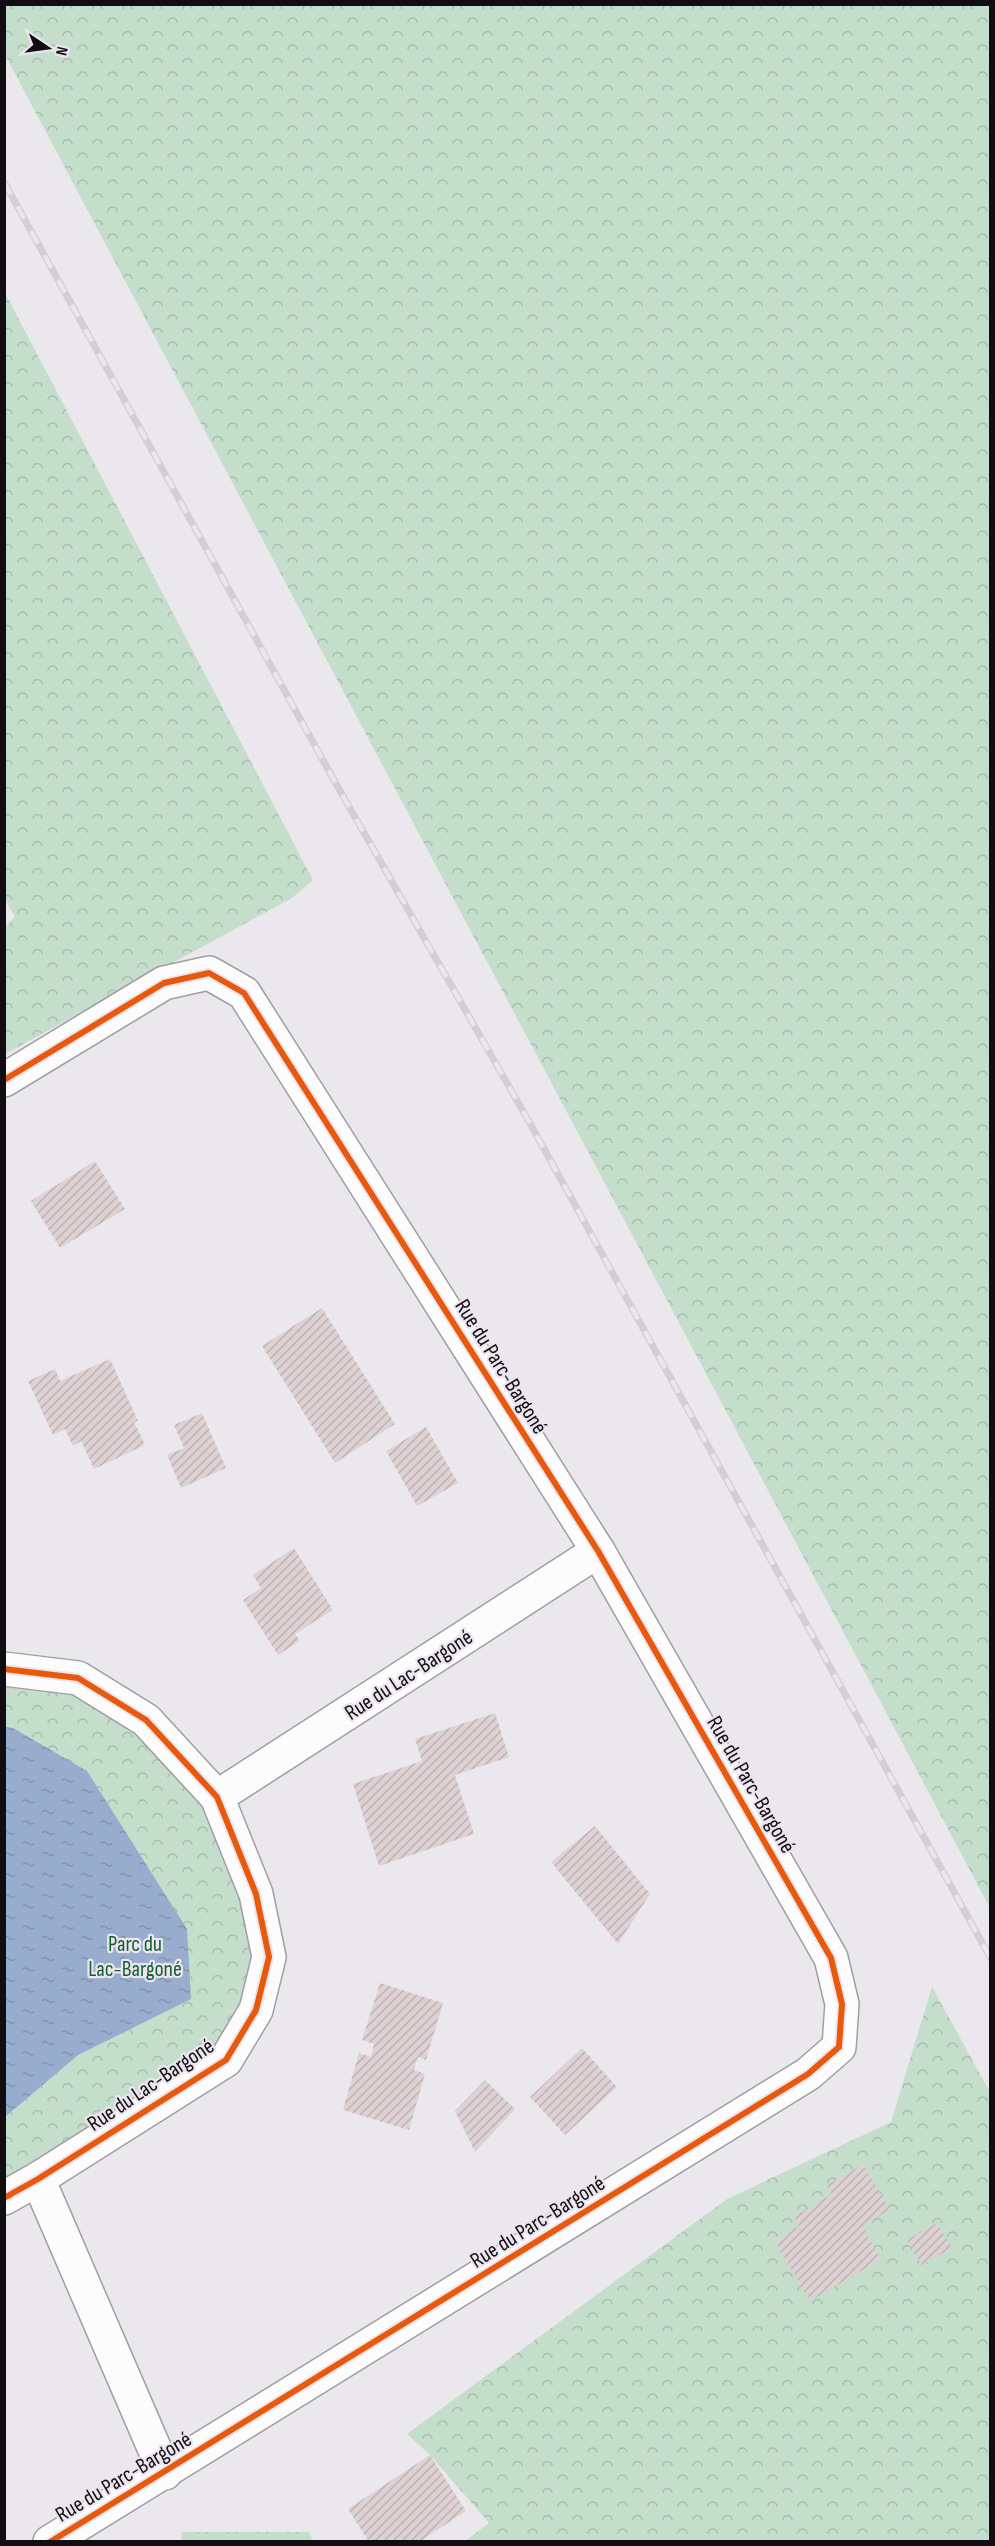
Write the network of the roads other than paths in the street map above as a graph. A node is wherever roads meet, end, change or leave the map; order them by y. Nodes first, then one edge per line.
1 (4, 1080) edge
2 (598, 1551) junction
3 (4, 1669) edge
4 (218, 1797) junction
5 (38, 2179) junction
6 (4, 2198) edge
7 (165, 2473) junction
8 (50, 2541) edge

1 - 2 street, Rue du Parc-Bargoné
2 - 4 street, Rue du Lac-Bargoné
2 - 7 street, Rue du Parc-Bargoné
3 - 4 street, Rue du Lac-Bargoné
4 - 5 street, Rue du Lac-Bargoné
5 - 6 street, Rue du Lac-Bargoné
5 - 7 street
7 - 8 street, Rue du Parc-Bargoné

